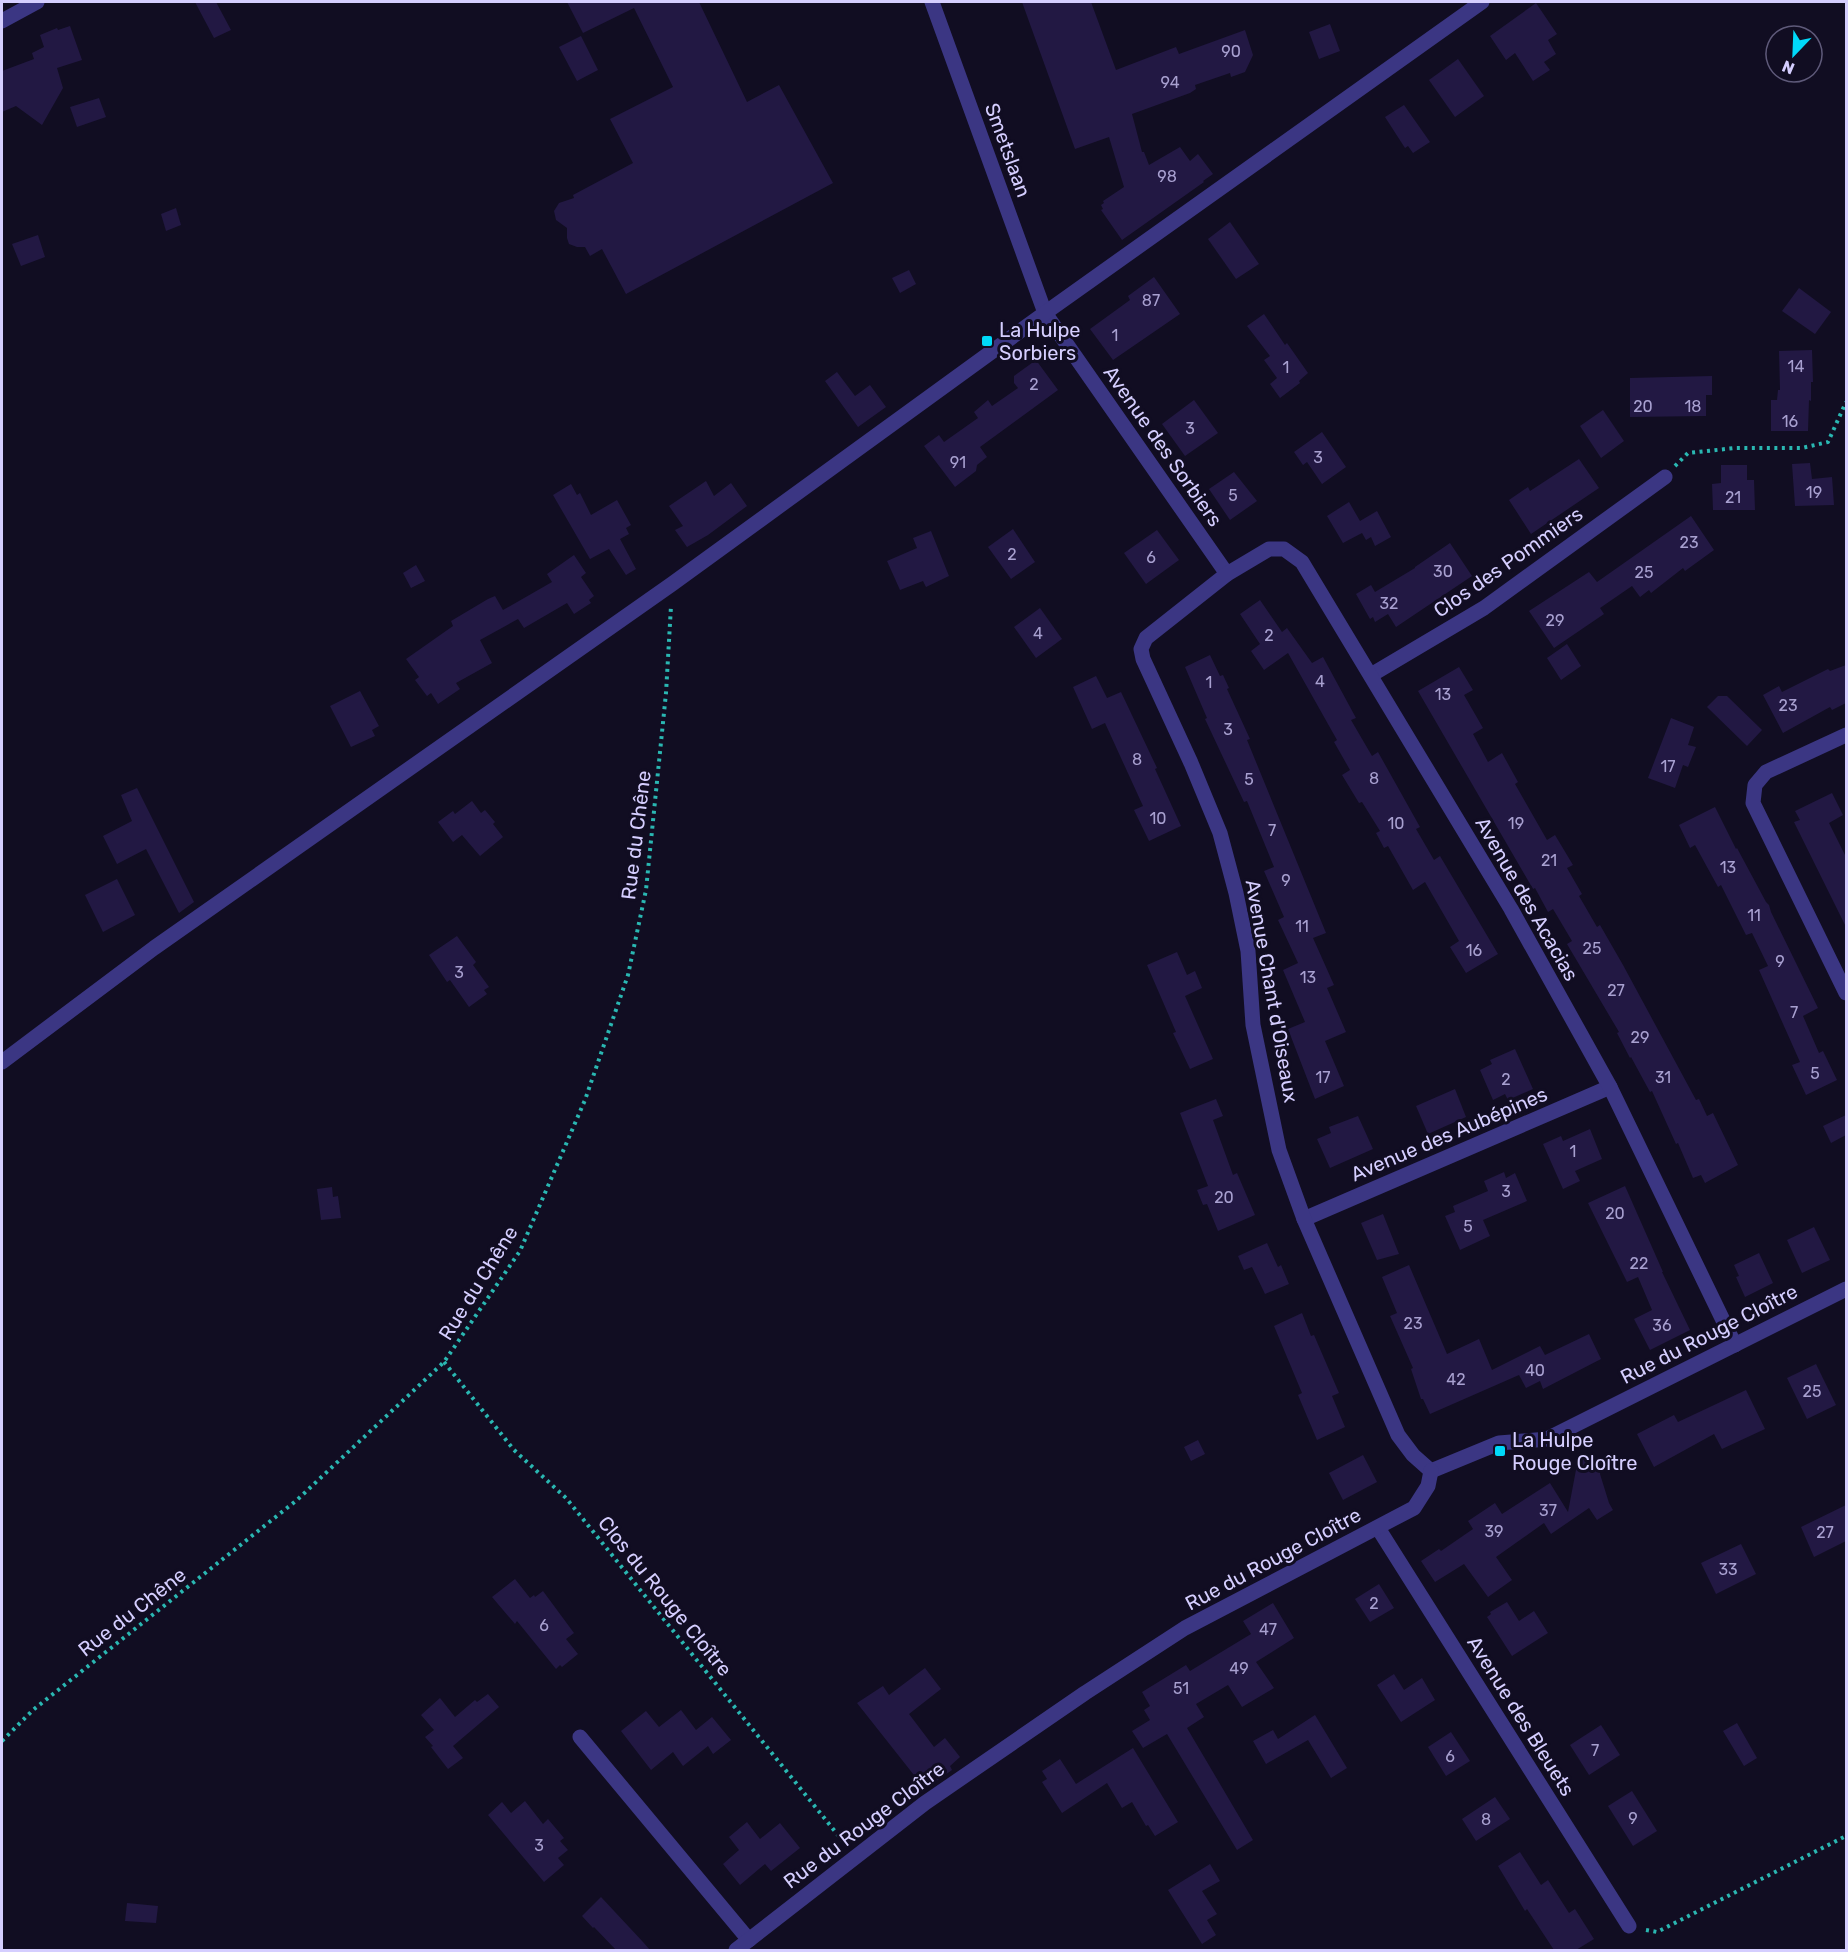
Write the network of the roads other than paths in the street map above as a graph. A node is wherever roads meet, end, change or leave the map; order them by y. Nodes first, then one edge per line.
1 (37, 2) edge
2 (932, 2) edge
3 (1482, 2) edge
4 (2, 21) edge
5 (1045, 313) junction
6 (1665, 477) road end
7 (1227, 574) junction
8 (1371, 675) junction
9 (1846, 735) edge
10 (1846, 993) edge
11 (2, 1062) edge
12 (1610, 1087) junction
13 (1305, 1219) junction
14 (1846, 1289) edge
15 (1735, 1345) junction
16 (1431, 1471) junction
17 (1378, 1528) junction
18 (580, 1737) dead end
19 (1629, 1926) road end
20 (749, 1940) junction
21 (736, 1950) edge

1 - 4 street
2 - 5 street, Smetslaan
3 - 5 street
5 - 7 street, Avenue des Sorbiers
5 - 11 street
6 - 8 street, Clos des Pommiers
7 - 8 street, Avenue des Acacias
7 - 13 street, Avenue Chant d'Oiseaux
8 - 12 street, Avenue des Acacias
9 - 10 street
12 - 13 street, Avenue des Aubépines
12 - 15 street, Avenue des Acacias
13 - 16 street, Avenue Chant d'Oiseaux
14 - 15 street, Rue du Rouge Cloître
15 - 16 street, Rue du Rouge Cloître
16 - 17 street, Rue du Rouge Cloître
17 - 19 street, Avenue des Bleuets
17 - 20 street, Rue du Rouge Cloître
18 - 20 street
20 - 21 street, Rue du Rouge Cloître

